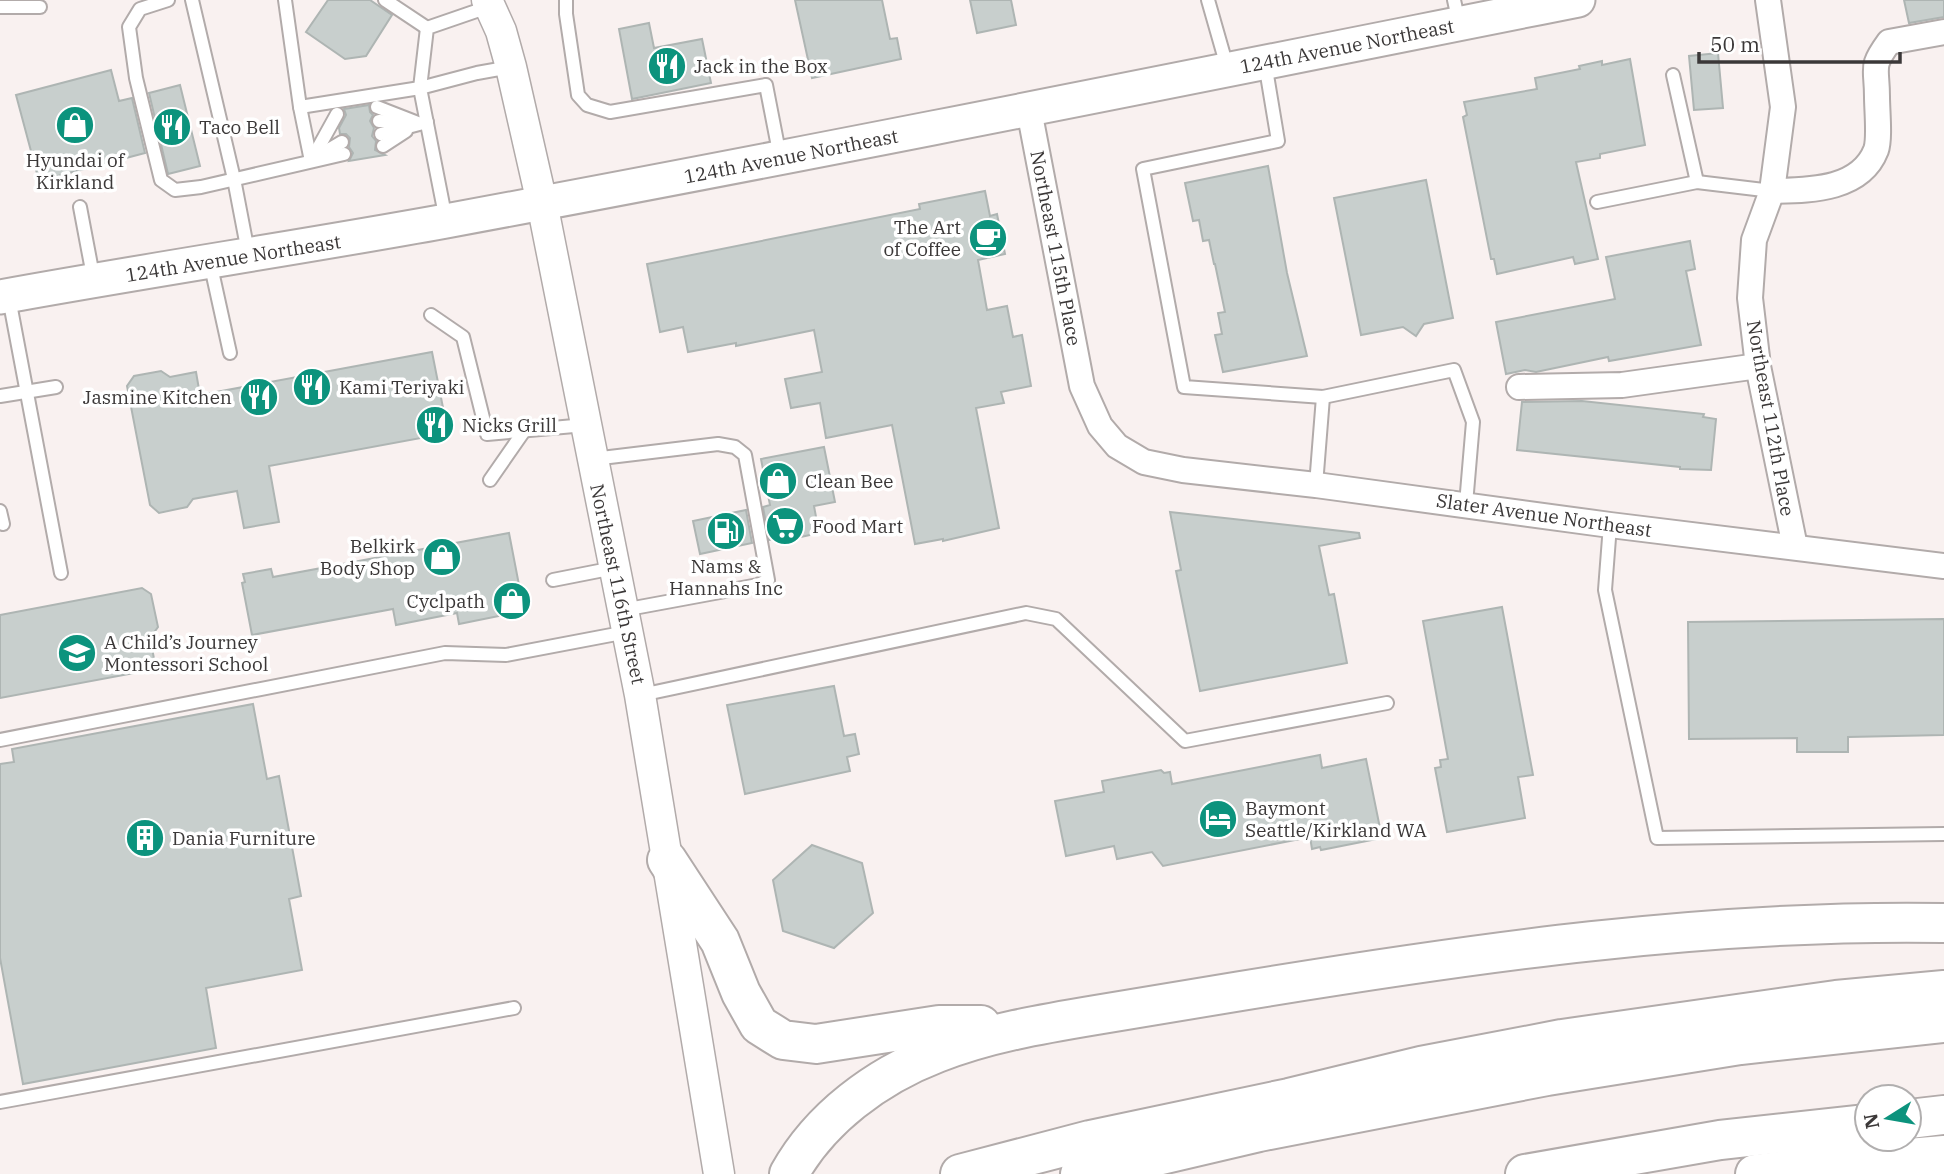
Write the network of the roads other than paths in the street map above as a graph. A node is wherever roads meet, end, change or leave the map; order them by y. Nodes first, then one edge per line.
1 (168, 0) edge
2 (192, 0) edge
3 (285, 0) edge
4 (386, 0) edge
5 (566, 0) edge
6 (1208, 0) edge
7 (1578, 0) edge
8 (1768, 0) edge
9 (489, 3) edge
10 (0, 7) edge
11 (40, 7) dead end
12 (1457, 12) edge
13 (427, 28) junction
14 (1944, 32) edge
15 (1265, 63) junction
16 (512, 67) junction
17 (1228, 70) junction
18 (1674, 75) dead end
19 (420, 88) junction
20 (300, 107) junction
21 (377, 107) dead end
22 (1029, 110) junction
23 (338, 121) dead end
24 (379, 121) dead end
25 (422, 122) junction
26 (382, 140) dead end
27 (343, 148) dead end
28 (780, 157) junction
29 (310, 161) junction
30 (234, 179) junction
31 (1696, 182) junction
32 (1772, 191) junction
33 (1597, 202) dead end
34 (541, 203) junction
35 (80, 207) dead end
36 (446, 221) junction
37 (249, 256) junction
38 (210, 261) junction
39 (94, 281) junction
40 (4, 296) edge
41 (431, 315) dead end
42 (230, 353) dead end
43 (1758, 366) junction
44 (57, 387) dead end
45 (1518, 387) dead end
46 (27, 392) junction
47 (0, 396) edge
48 (1323, 397) junction
49 (585, 425) junction
50 (524, 430) junction
51 (592, 459) junction
52 (1144, 462) joint
53 (490, 480) dead end
54 (1316, 485) junction
55 (1466, 504) junction
56 (1610, 525) junction
57 (1795, 547) junction
58 (1944, 566) edge
59 (614, 568) junction
60 (61, 573) dead end
61 (553, 580) dead end
62 (625, 621) junction
63 (640, 695) junction
64 (1387, 702) dead end
65 (0, 740) edge
66 (1944, 834) edge
67 (667, 860) junction
68 (1944, 923) edge
69 (1944, 990) edge
70 (514, 1008) dead end
71 (1944, 1023) edge
72 (1035, 1025) junction
73 (0, 1102) edge
74 (1944, 1115) edge
75 (1923, 1117) edge
76 (1853, 1126) edge
77 (1944, 1156) edge
78 (719, 1174) edge
79 (789, 1174) edge
80 (960, 1174) edge
81 (1080, 1174) edge
82 (1525, 1174) edge
83 (1755, 1174) edge

1 - 30 lane
2 - 30 lane
3 - 20 lane
4 - 13 lane
5 - 28 lane
6 - 17 lane
7 - 12 main road, 124th Avenue Northeast
8 - 32 street, Northeast 112th Place
9 - 13 lane
9 - 16 street, Northeast 116th Street
10 - 11 lane
12 - 15 main road, 124th Avenue Northeast
13 - 19 lane
14 - 32 street
15 - 17 main road, 124th Avenue Northeast
15 - 48 lane
16 - 19 lane
16 - 34 street, Northeast 116th Street
17 - 22 main road, 124th Avenue Northeast
18 - 31 lane
19 - 20 lane
19 - 25 lane
20 - 29 lane
21 - 25 lane
22 - 28 main road, 124th Avenue Northeast
22 - 52 street, Northeast 115th Place
23 - 29 lane
24 - 25 lane
25 - 26 lane
25 - 36 lane
27 - 29 lane
28 - 34 main road, 124th Avenue Northeast
29 - 30 lane
30 - 37 lane
31 - 32 lane
31 - 33 lane
32 - 43 street, Northeast 112th Place
34 - 36 main road, 124th Avenue Northeast
34 - 49 street, Northeast 116th Street
35 - 39 lane
36 - 37 main road, 124th Avenue Northeast
37 - 38 main road, 124th Avenue Northeast
38 - 39 main road, 124th Avenue Northeast
38 - 42 lane
39 - 40 main road, 124th Avenue Northeast
40 - 46 lane
41 - 50 lane
43 - 45 street
43 - 57 street, Northeast 112th Place
44 - 46 lane
46 - 47 lane
46 - 60 lane
48 - 54 lane
48 - 55 lane
49 - 50 lane
49 - 51 street, Northeast 116th Street
50 - 53 lane
51 - 59 street, Northeast 116th Street
51 - 62 lane
52 - 54 street, Slater Avenue Northeast
54 - 55 street, Slater Avenue Northeast
55 - 56 street, Slater Avenue Northeast
56 - 57 street, Slater Avenue Northeast
56 - 66 lane
57 - 58 street, Slater Avenue Northeast
59 - 61 lane
59 - 62 street, Northeast 116th Street
62 - 63 street, Northeast 116th Street
62 - 65 lane
63 - 64 lane
63 - 67 street, Northeast 116th Street
67 - 72 highway
67 - 78 street, Northeast 116th Street
68 - 72 highway
69 - 80 highway
70 - 73 lane
71 - 81 highway
72 - 79 highway
74 - 75 highway
76 - 82 highway
77 - 83 highway

